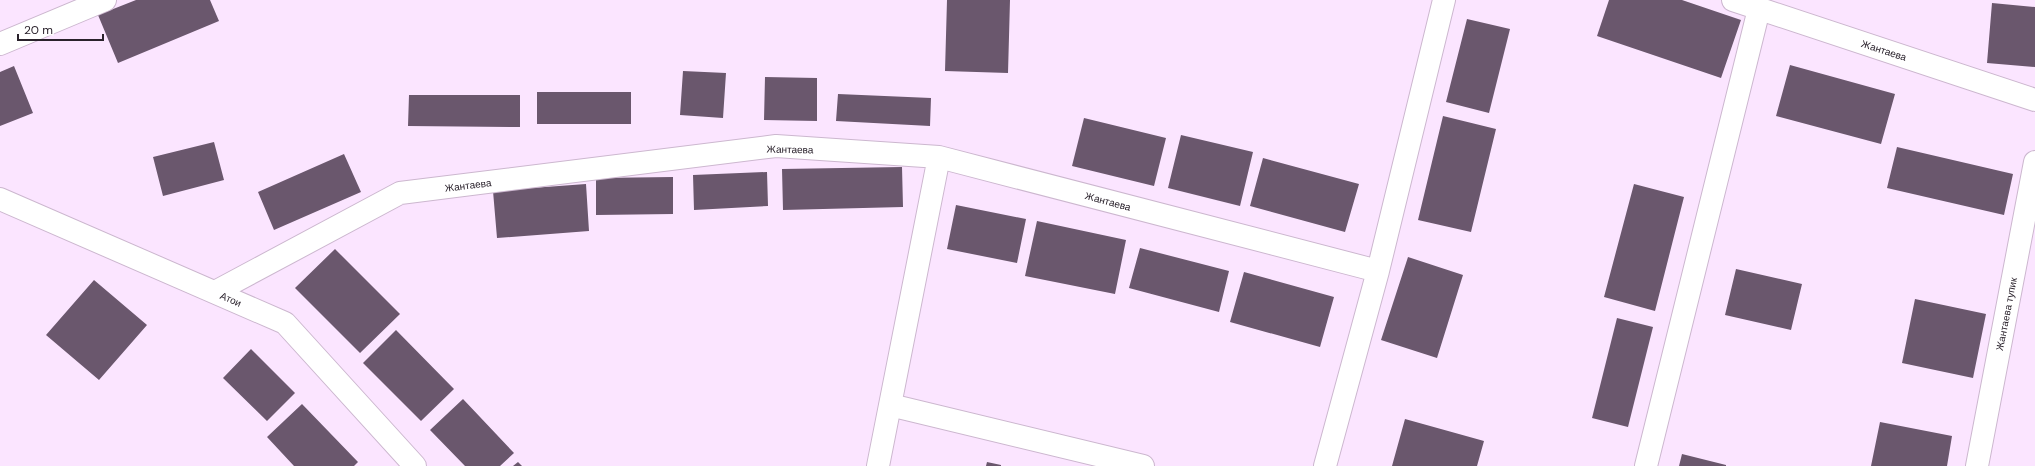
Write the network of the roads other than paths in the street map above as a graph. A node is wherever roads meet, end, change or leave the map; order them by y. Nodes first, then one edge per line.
1 (105, 0) edge
2 (1444, 0) edge
3 (1733, 0) edge
4 (1759, 9) junction
5 (0, 44) edge
6 (2035, 100) edge
7 (939, 157) junction
8 (2035, 162) edge
9 (0, 199) edge
10 (1378, 271) junction
11 (215, 292) junction
12 (890, 405) junction
13 (415, 466) edge
14 (878, 466) edge
15 (1143, 466) edge
16 (1325, 466) edge
17 (1646, 466) edge
18 (1977, 466) edge

1 - 5 street
2 - 10 street
3 - 4 street, Жантаева
4 - 6 street, Жантаева
4 - 17 street
7 - 10 street, Жантаева
7 - 11 street, Жантаева
7 - 12 street
8 - 18 street, Жантаева тупик
9 - 11 street, Атои
10 - 16 street
11 - 13 street, Атои
12 - 14 street
12 - 15 street

